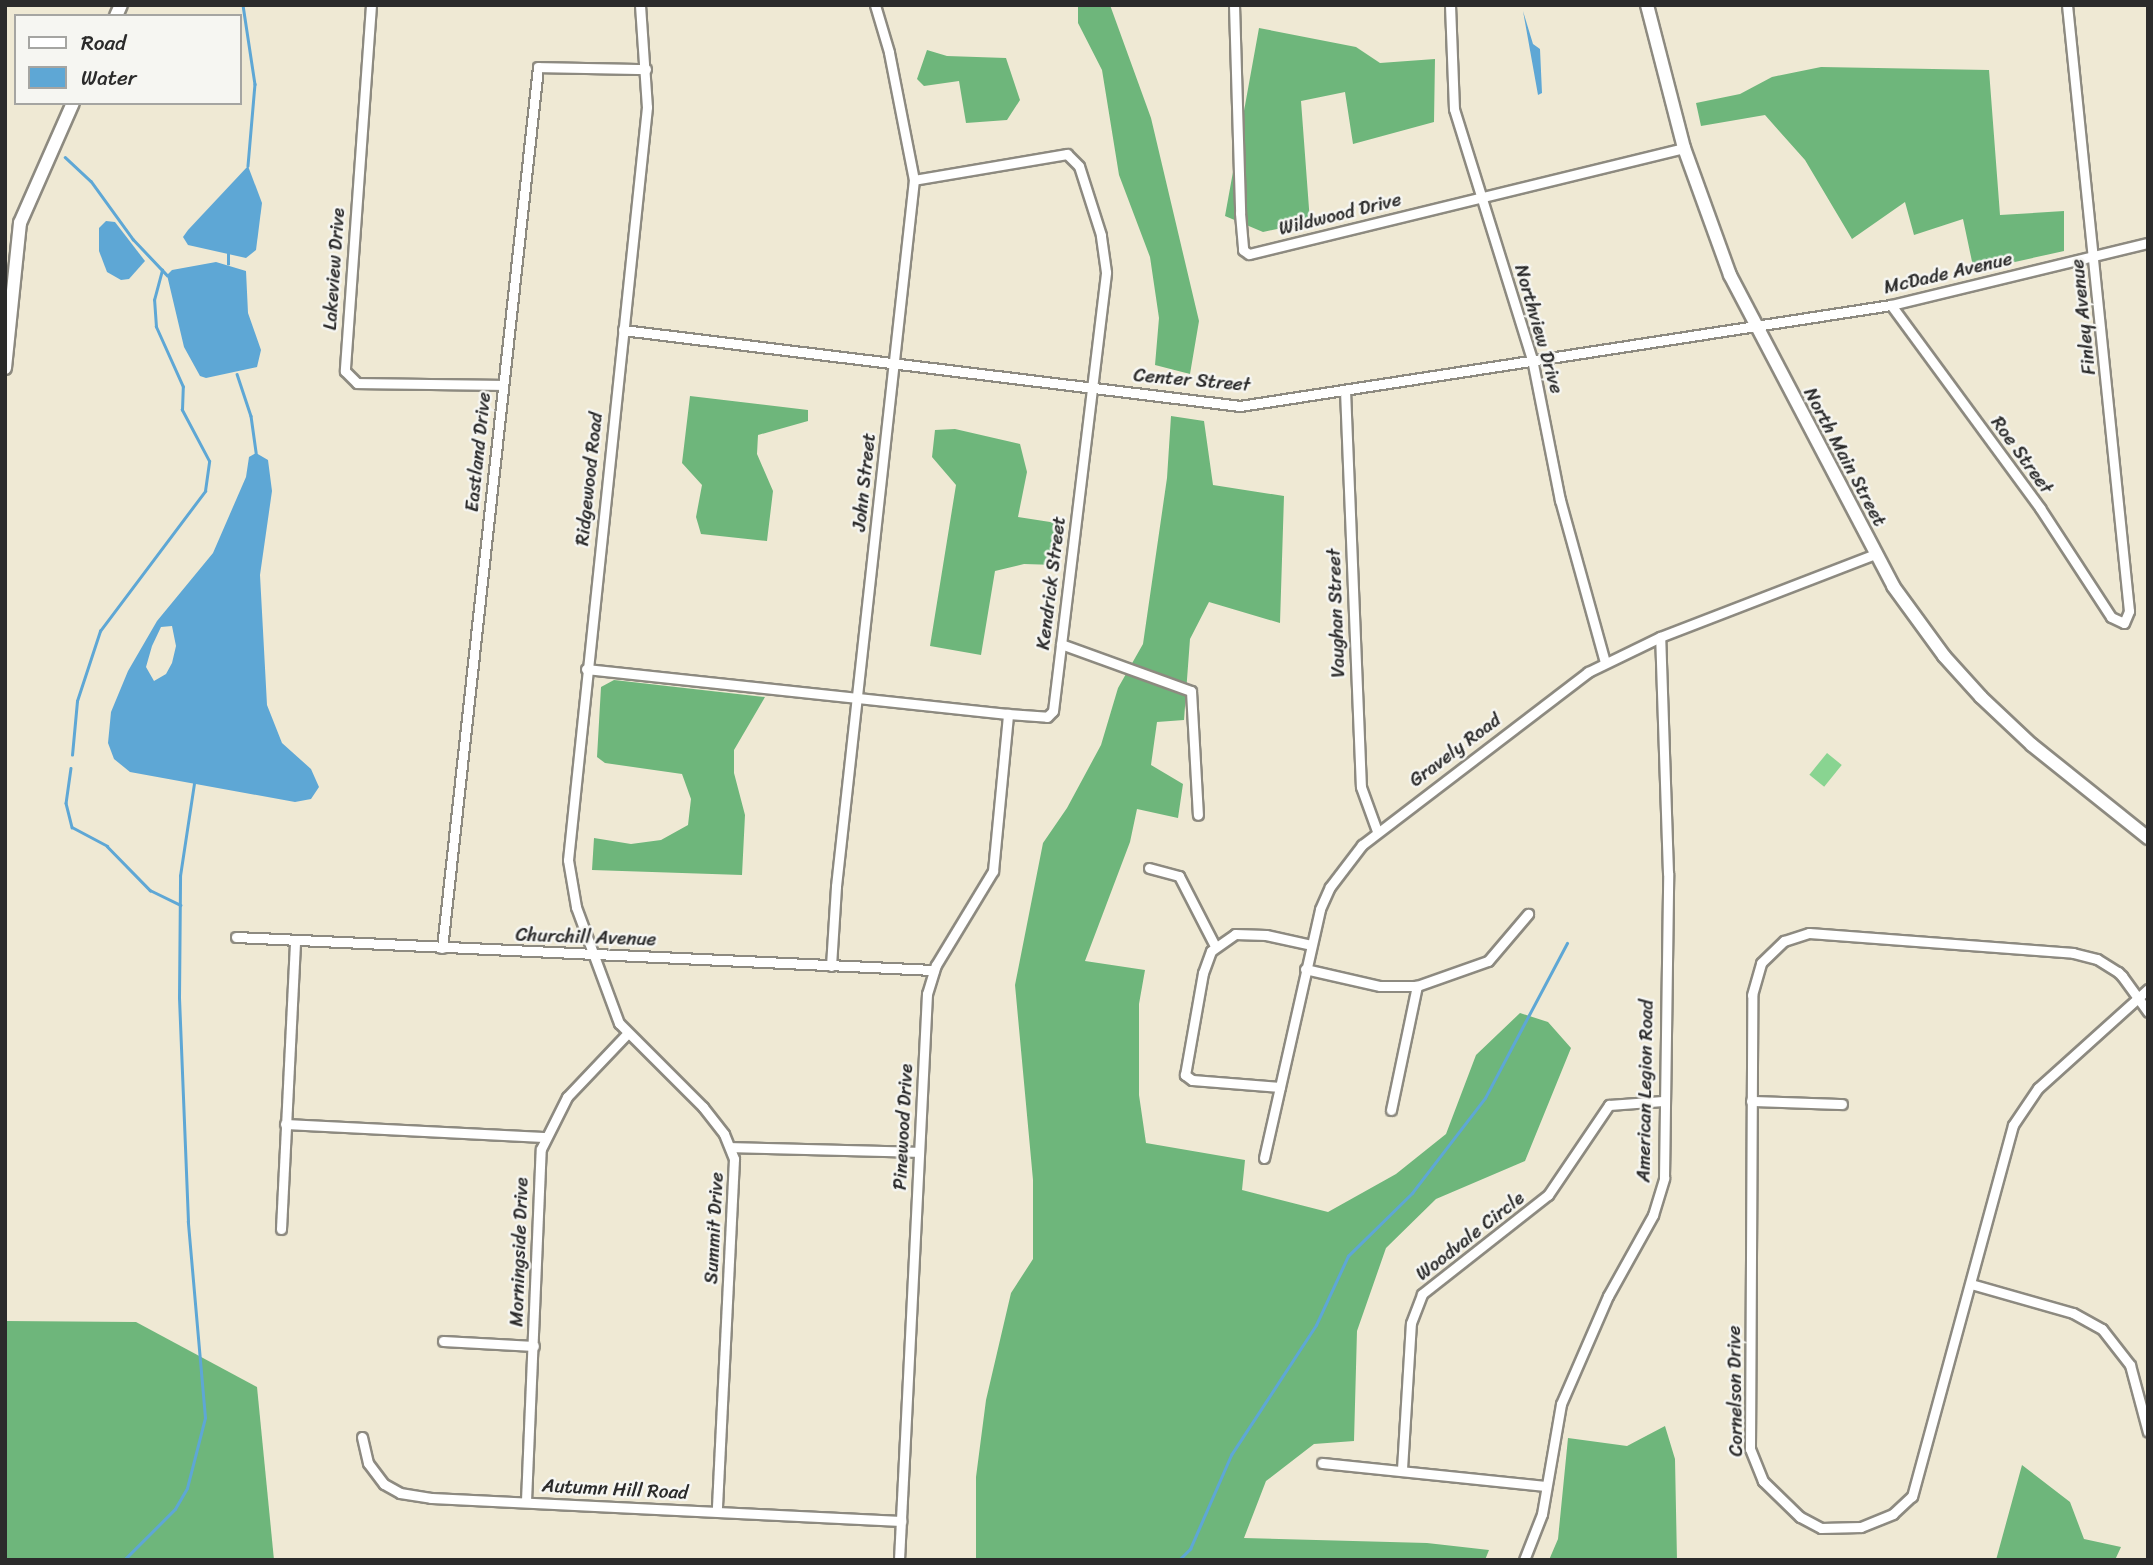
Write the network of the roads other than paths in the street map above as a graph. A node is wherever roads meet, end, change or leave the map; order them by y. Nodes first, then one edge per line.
1 (371, 5) edge
2 (640, 5) edge
3 (875, 5) edge
4 (1234, 5) edge
5 (1450, 5) edge
6 (1647, 5) edge
7 (2067, 5) edge
8 (646, 69) junction
9 (72, 105) edge
10 (1684, 148) junction
11 (914, 180) junction
12 (1478, 198) junction
13 (2148, 243) edge
14 (2095, 255) junction
15 (1891, 305) junction
16 (1754, 327) junction
17 (623, 330) junction
18 (1532, 359) junction
19 (895, 364) junction
20 (5, 368) edge
21 (503, 385) junction
22 (1090, 387) junction
23 (1345, 390) junction
24 (1875, 554) junction
25 (2124, 623) joint
26 (1660, 637) junction
27 (1061, 645) junction
28 (1605, 662) junction
29 (586, 668) junction
30 (856, 698) junction
31 (1008, 714) junction
32 (1198, 815) dead end
33 (1377, 831) junction
34 (2148, 838) edge
35 (1149, 868) dead end
36 (1528, 914) dead end
37 (236, 937) dead end
38 (295, 940) junction
39 (1311, 945) junction
40 (1215, 946) junction
41 (442, 948) junction
42 (592, 954) junction
43 (831, 966) junction
44 (934, 970) junction
45 (1305, 970) junction
46 (1417, 986) junction
47 (2148, 989) edge
48 (2138, 998) junction
49 (2148, 1012) edge
50 (626, 1035) junction
51 (1280, 1087) junction
52 (1663, 1101) junction
53 (1751, 1101) junction
54 (1842, 1104) dead end
55 (1391, 1110) dead end
56 (285, 1124) junction
57 (544, 1137) junction
58 (731, 1147) junction
59 (919, 1152) junction
60 (1264, 1158) dead end
61 (281, 1230) dead end
62 (1971, 1284) junction
63 (443, 1341) dead end
64 (534, 1346) junction
65 (2148, 1432) edge
66 (362, 1437) dead end
67 (1322, 1462) dead end
68 (1402, 1469) junction
69 (1546, 1486) junction
70 (526, 1501) junction
71 (717, 1511) junction
72 (901, 1521) junction
73 (899, 1560) edge
74 (1524, 1560) edge

1 - 21 street, Lakeview Drive
2 - 8 street, Ridgewood Road
3 - 11 street, John Street
4 - 12 street, Wildwood Drive
5 - 12 street, Northview Drive
6 - 10 main road, North Main Street
7 - 14 street, Finley Avenue
8 - 17 street, Ridgewood Road
8 - 21 street, Eastland Drive
9 - 20 main road
10 - 12 street, Wildwood Drive
10 - 16 main road, North Main Street
11 - 19 street, John Street
11 - 22 street, Kendrick Street
12 - 18 street, Northview Drive
13 - 14 street, McDade Avenue
14 - 15 street, McDade Avenue
14 - 25 street, Finley Avenue
15 - 16 street, McDade Avenue
15 - 25 street, Roe Street
16 - 18 street, Center Street
16 - 24 main road, North Main Street
17 - 19 street, Center Street
17 - 29 street, Ridgewood Road
18 - 23 street, Center Street
18 - 28 street, Northview Drive
19 - 22 street, Center Street
19 - 30 street, John Street
21 - 41 street, Eastland Drive
22 - 23 street, Center Street
22 - 27 street, Kendrick Street
23 - 33 street, Vaughan Street
24 - 26 street, Gravely Road
24 - 34 main road, North Main Street
26 - 28 street, Gravely Road
26 - 52 street, American Legion Road
27 - 31 street, Kendrick Street
27 - 32 street
28 - 33 street, Gravely Road
29 - 30 street, Kendrick Street
29 - 42 street, Ridgewood Road
30 - 31 street, Kendrick Street
30 - 43 street, John Street
31 - 44 street, Pinewood Drive
33 - 39 street, Gravely Road
35 - 40 street
36 - 46 street
37 - 38 street, Churchill Avenue
38 - 41 street, Churchill Avenue
38 - 56 street
39 - 40 street
39 - 45 street, Gravely Road
40 - 51 street
41 - 42 street, Churchill Avenue
42 - 43 street, Churchill Avenue
42 - 50 street, Summit Drive
43 - 44 street, Churchill Avenue
44 - 59 street, Pinewood Drive
45 - 46 street
45 - 51 street, Gravely Road
46 - 55 street
47 - 48 street, Cornelson Drive
48 - 49 street
48 - 53 street, Cornelson Drive
48 - 62 street, Cornelson Drive
50 - 57 street, Morningside Drive
50 - 58 street, Summit Drive
51 - 60 street, Gravely Road
52 - 68 street, Woodvale Circle
52 - 69 street, American Legion Road
53 - 54 street
53 - 62 street, Cornelson Drive
56 - 57 street
56 - 61 street
57 - 64 street, Morningside Drive
58 - 59 street
58 - 71 street, Summit Drive
59 - 72 street, Pinewood Drive
62 - 65 street
63 - 64 street
64 - 70 street, Morningside Drive
66 - 70 street, Autumn Hill Road
67 - 68 street
68 - 69 street
69 - 74 street, American Legion Road
70 - 71 street, Autumn Hill Road
71 - 72 street, Autumn Hill Road
72 - 73 street, Pinewood Drive

